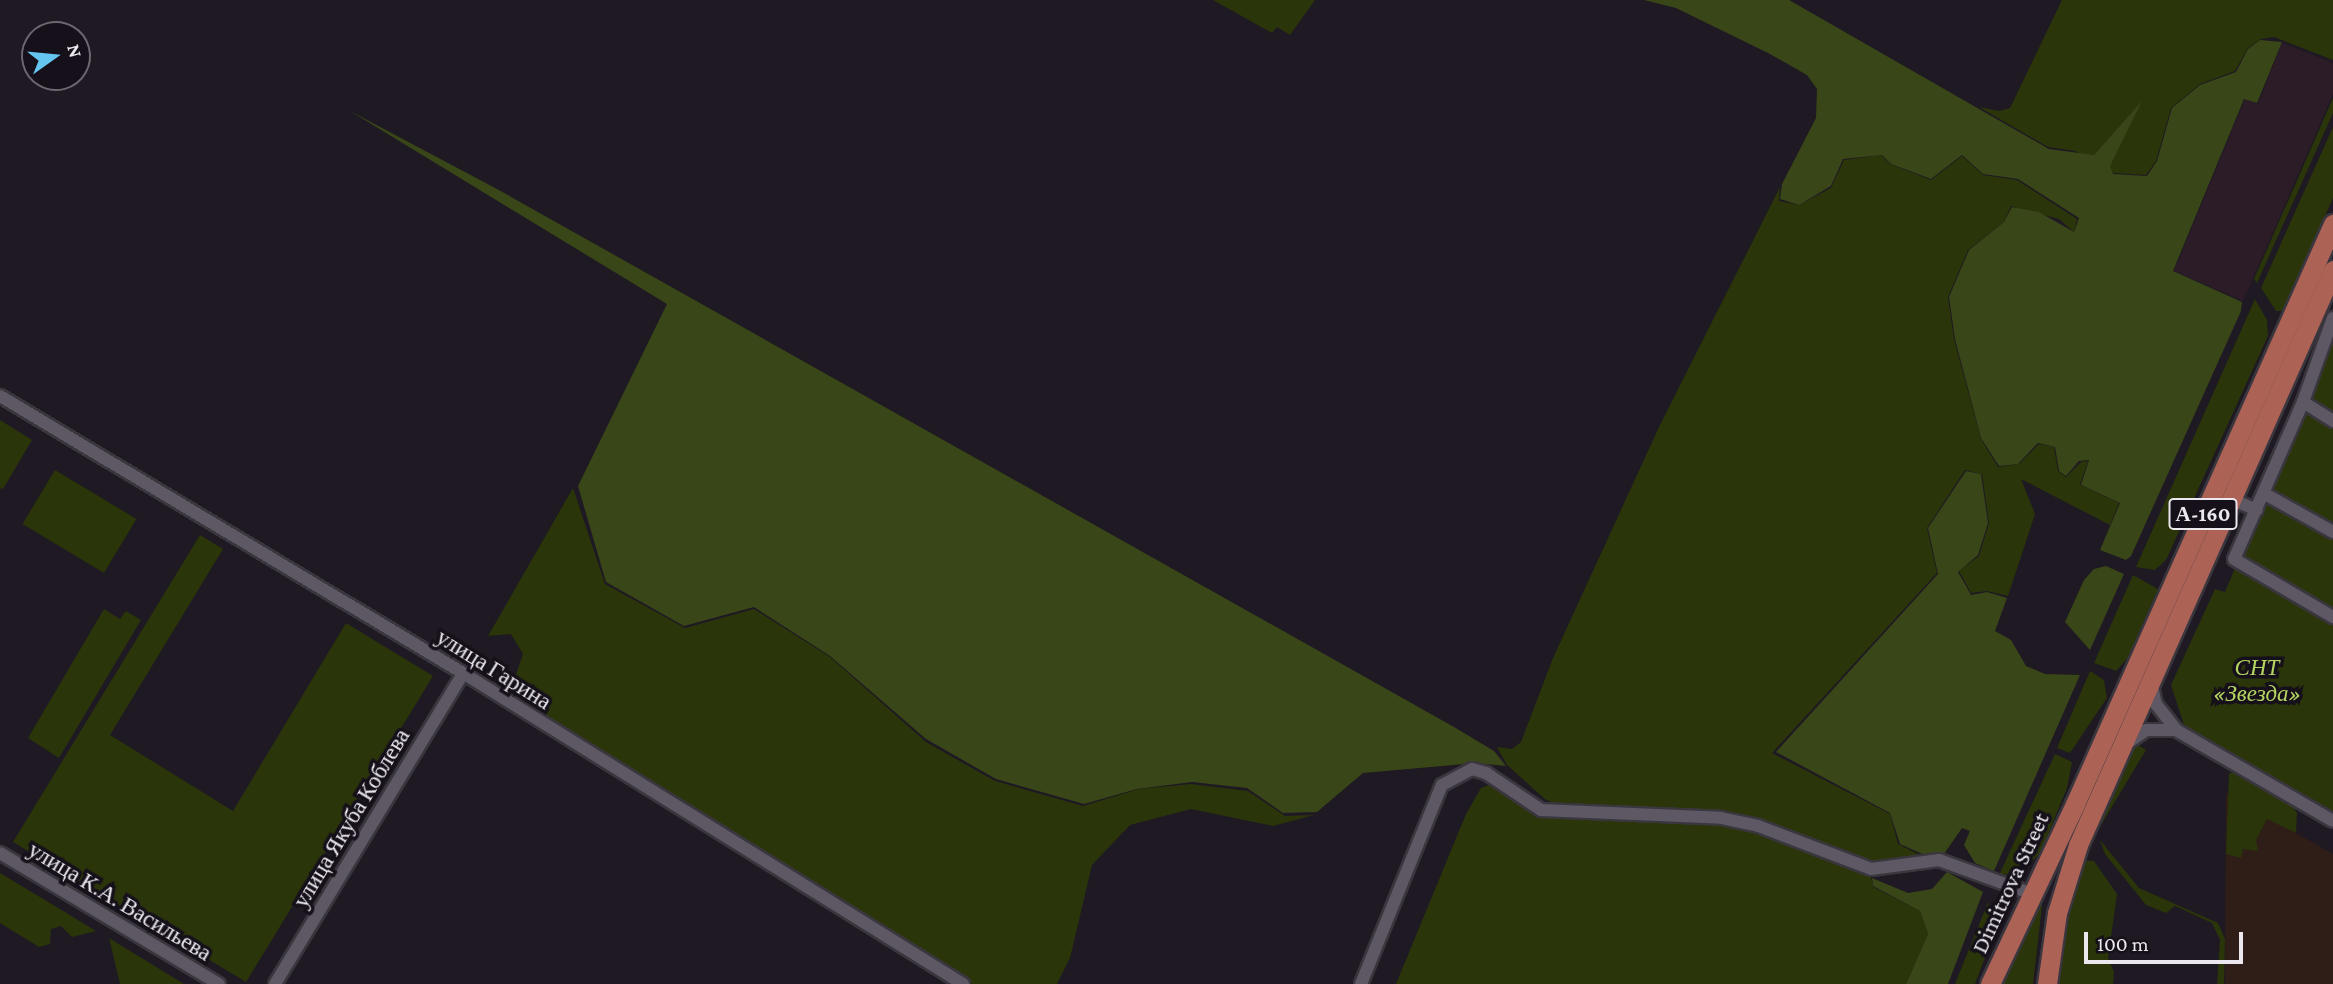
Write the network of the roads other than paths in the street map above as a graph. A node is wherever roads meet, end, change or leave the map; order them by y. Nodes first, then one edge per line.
1 (2333, 225) edge
2 (2333, 270) edge
3 (2333, 318) edge
4 (2329, 339) edge
5 (0, 396) edge
6 (2303, 402) junction
7 (2333, 421) edge
8 (2265, 494) junction
9 (2231, 499) junction
10 (2258, 510) junction
11 (2333, 532) edge
12 (2333, 617) edge
13 (463, 673) junction
14 (2151, 680) junction
15 (2176, 730) junction
16 (2109, 774) junction
17 (2333, 821) edge
18 (0, 853) edge
19 (2030, 893) junction
20 (219, 984) edge
21 (275, 984) edge
22 (962, 984) edge
23 (1361, 984) edge
24 (1990, 984) edge
25 (2047, 984) edge

1 - 19 main road, Dimitrova Street / А-160
2 - 9 main road, А-160
3 - 4 street
4 - 6 street
5 - 13 street, улица Гарина
6 - 7 street
6 - 8 street
8 - 10 street
8 - 11 street
9 - 10 street
9 - 14 main road, А-160
10 - 12 street
13 - 21 street, улица Якуба Коблева
13 - 22 street, улица Гарина
14 - 15 street
14 - 16 main road, А-160
15 - 16 street
15 - 17 street
16 - 25 main road
18 - 20 street, улица К.А. Васильева
19 - 23 street
19 - 24 main road, Dimitrova Street

